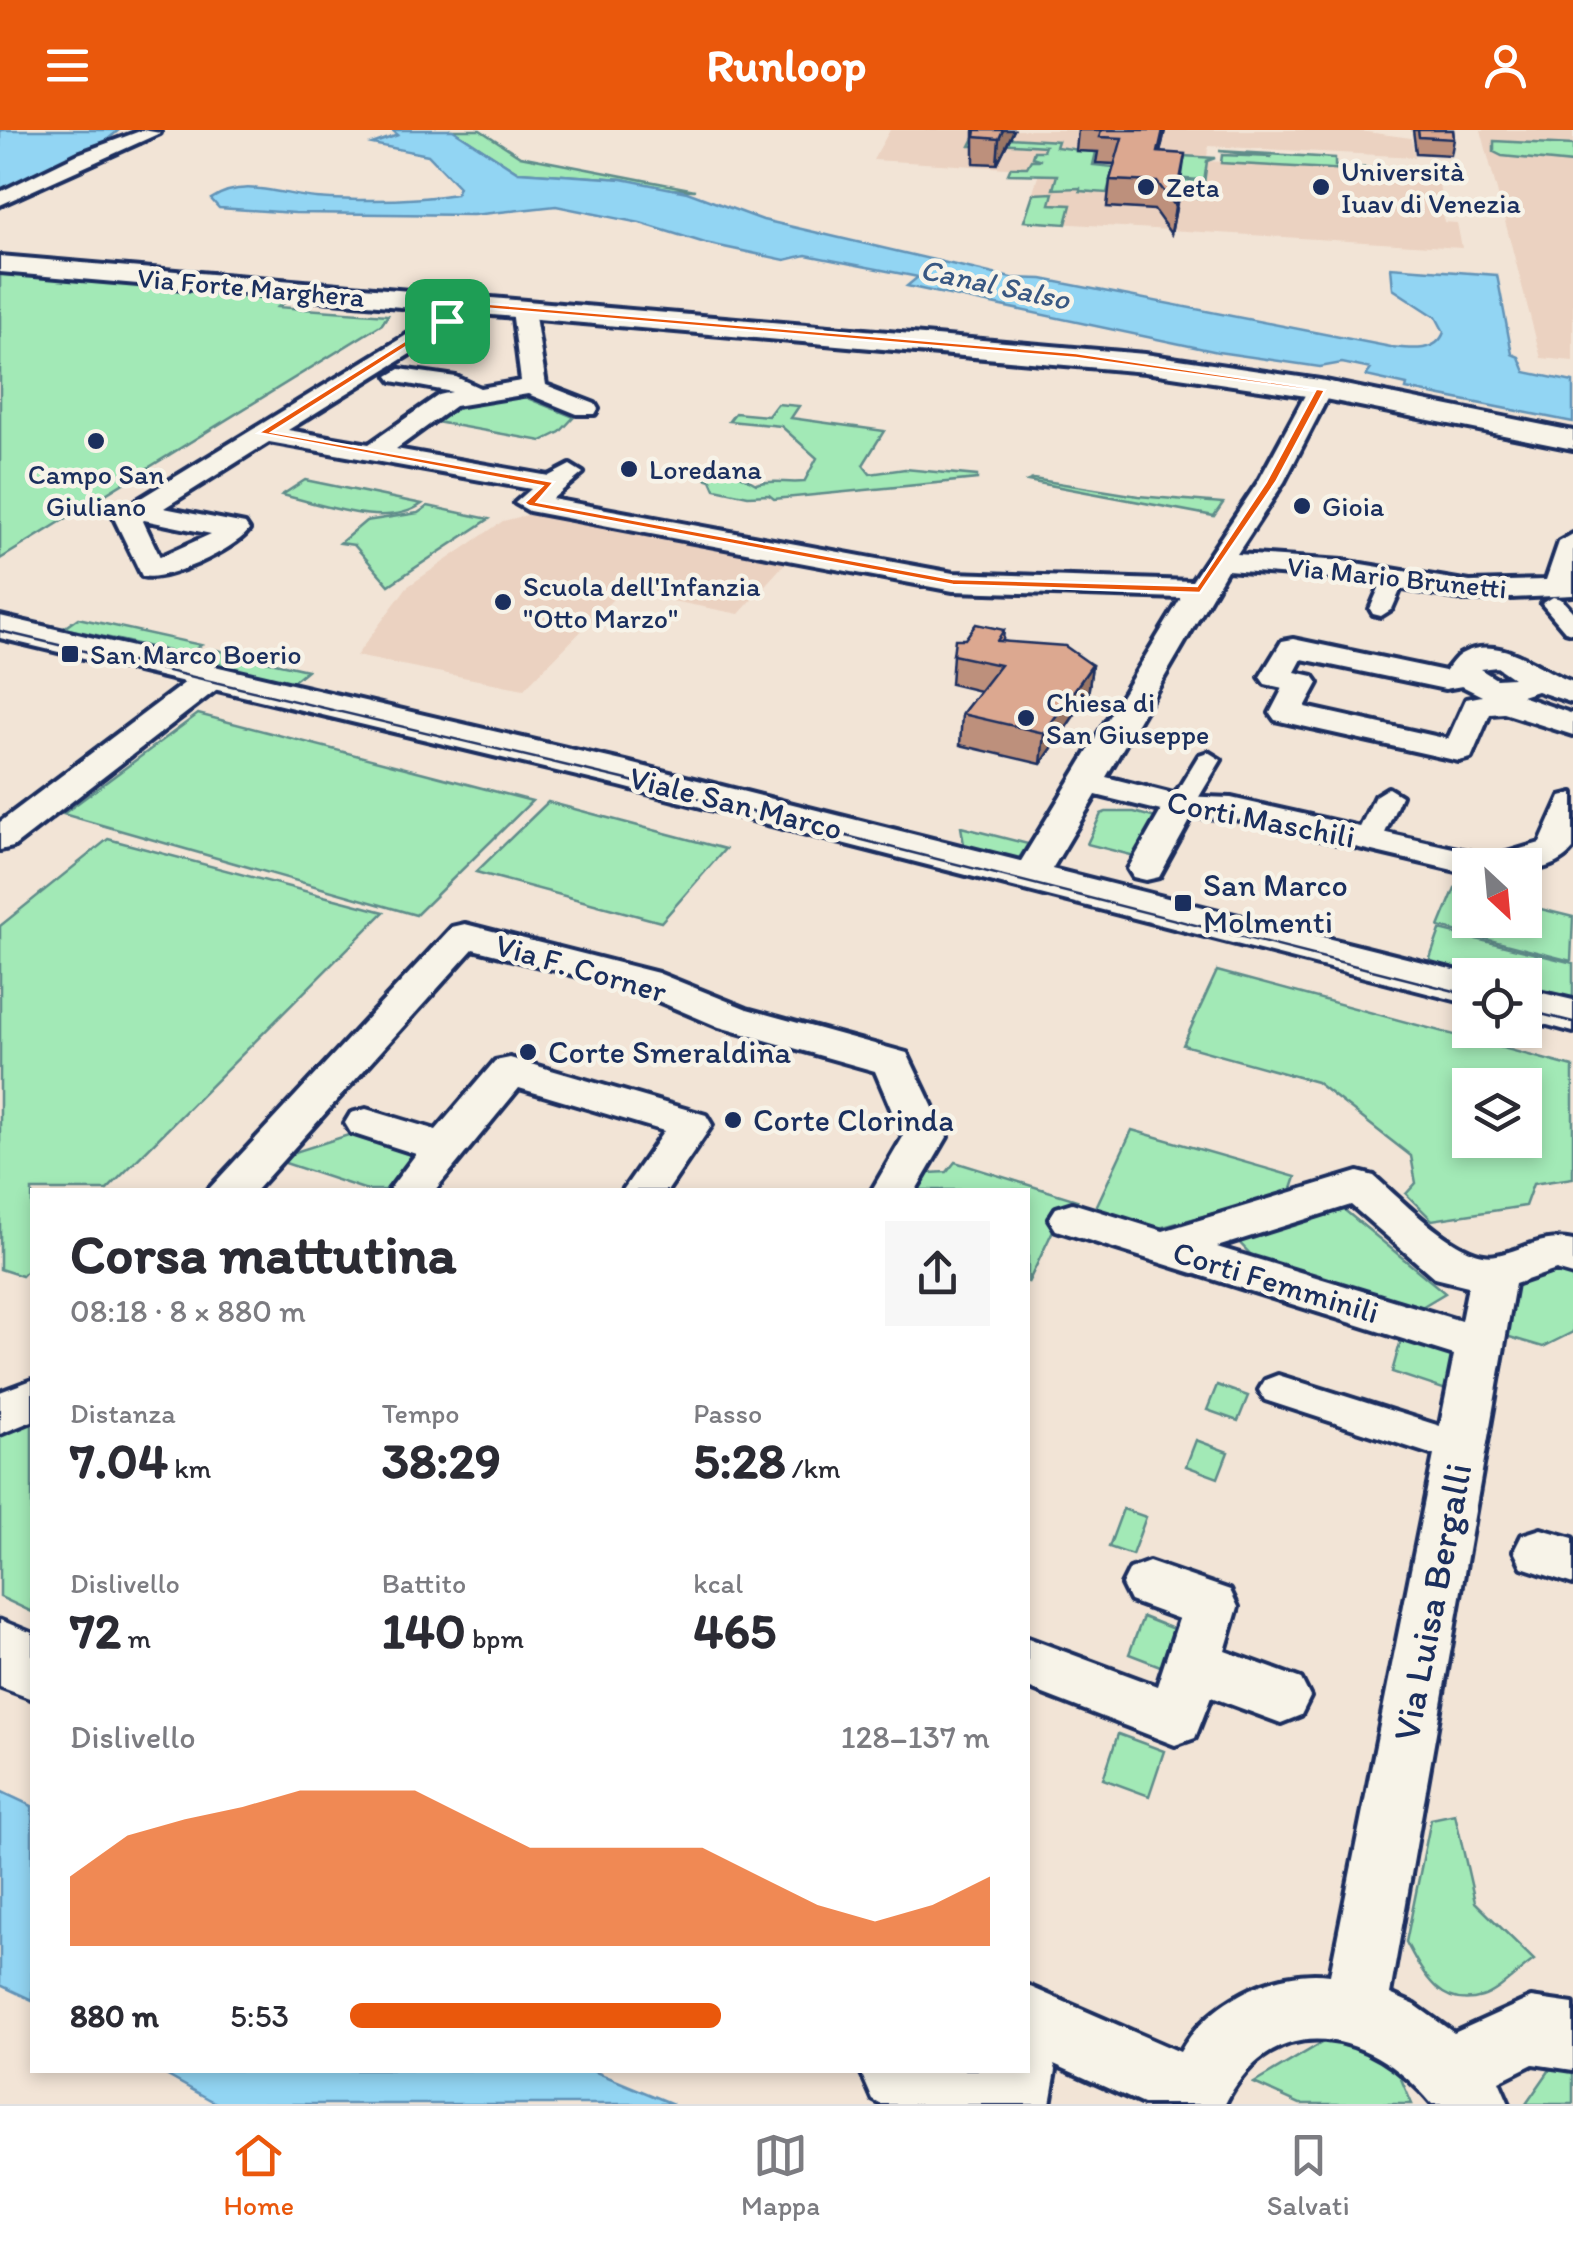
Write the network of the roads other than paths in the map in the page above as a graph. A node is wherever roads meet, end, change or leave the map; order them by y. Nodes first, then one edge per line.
1 (136, 130) edge
2 (0, 199) edge
3 (0, 264) edge
4 (524, 316) junction
5 (475, 321) junction
6 (400, 376) dead end
7 (534, 386) junction
8 (1320, 390) junction
9 (475, 395) junction
10 (586, 409) dead end
11 (263, 433) junction
12 (1573, 440) edge
13 (374, 453) junction
14 (140, 510) dead end
15 (1573, 542) edge
16 (1218, 560) junction
17 (1394, 579) junction
18 (1200, 590) junction
19 (1562, 591) edge
20 (1381, 610) dead end
21 (1573, 626) edge
22 (0, 627) edge
23 (1524, 671) junction
24 (214, 676) junction
25 (1483, 682) junction
26 (1573, 692) edge
27 (1573, 725) edge
28 (1208, 760) dead end
29 (1086, 782) junction
30 (1388, 796) dead end
31 (1181, 806) junction
32 (1571, 816) edge
33 (0, 839) edge
34 (1368, 840) junction
35 (1542, 856) edge
36 (1452, 859) edge
37 (1146, 869) dead end
38 (1030, 876) junction
39 (1452, 985) edge
40 (1542, 1008) edge
41 (1573, 1016) edge
42 (366, 1123) dead end
43 (446, 1148) junction
44 (232, 1188) edge
45 (413, 1188) edge
46 (645, 1188) edge
47 (895, 1188) edge
48 (1072, 1219) dead end
49 (1164, 1248) junction
50 (1573, 1258) edge
51 (1494, 1274) junction
52 (1480, 1345) junction
53 (1278, 1390) dead end
54 (30, 1401) edge
55 (0, 1414) edge
56 (1461, 1448) junction
57 (1149, 1585) dead end
58 (0, 1652) edge
59 (1030, 1664) edge
60 (1193, 1665) junction
61 (30, 1666) edge
62 (1281, 1697) dead end
63 (1354, 2011) junction
64 (1573, 2036) edge
65 (1030, 2041) edge
66 (910, 2073) edge
67 (1022, 2073) edge
68 (1463, 2087) edge
69 (977, 2104) edge
70 (1016, 2104) edge

1 - 2 street
3 - 5 street, Via Forte Marghera
4 - 5 street, Via Forte Marghera
4 - 5 street
4 - 7 street
4 - 8 street, Via Forte Marghera
5 - 11 street
6 - 9 street
7 - 9 street
7 - 10 street
8 - 12 street, Via Forte Marghera
8 - 16 street
9 - 13 street
11 - 13 street
11 - 14 street
13 - 18 street
15 - 19 street
16 - 17 street, Via Mario Brunetti
16 - 18 street
17 - 19 street, Via Mario Brunetti
17 - 20 street
18 - 29 street
19 - 21 street
22 - 24 street, Viale San Marco
23 - 25 street
23 - 25 street
23 - 26 street
24 - 33 street
24 - 38 street, Viale San Marco
25 - 25 street
25 - 27 street
28 - 31 street
29 - 31 street, Corti Maschili
29 - 38 street
30 - 34 street
31 - 34 street, Corti Maschili
31 - 37 street
32 - 35 street, Corti Maschili
34 - 36 street, Corti Maschili
38 - 39 street, Viale San Marco
40 - 41 street
42 - 43 street
43 - 45 street
43 - 46 street
44 - 47 street, Via F. Corner
48 - 49 street, Corti Femminili
49 - 51 street
49 - 52 street, Corti Femminili
50 - 51 street
51 - 52 street, Via Luisa Bergalli
52 - 56 street, Via Luisa Bergalli
53 - 56 street
54 - 55 street
56 - 63 street, Via Luisa Bergalli
57 - 60 street
58 - 61 main road
59 - 60 street
60 - 62 street
63 - 65 street
63 - 68 street
64 - 68 street
66 - 69 main road
67 - 70 street

